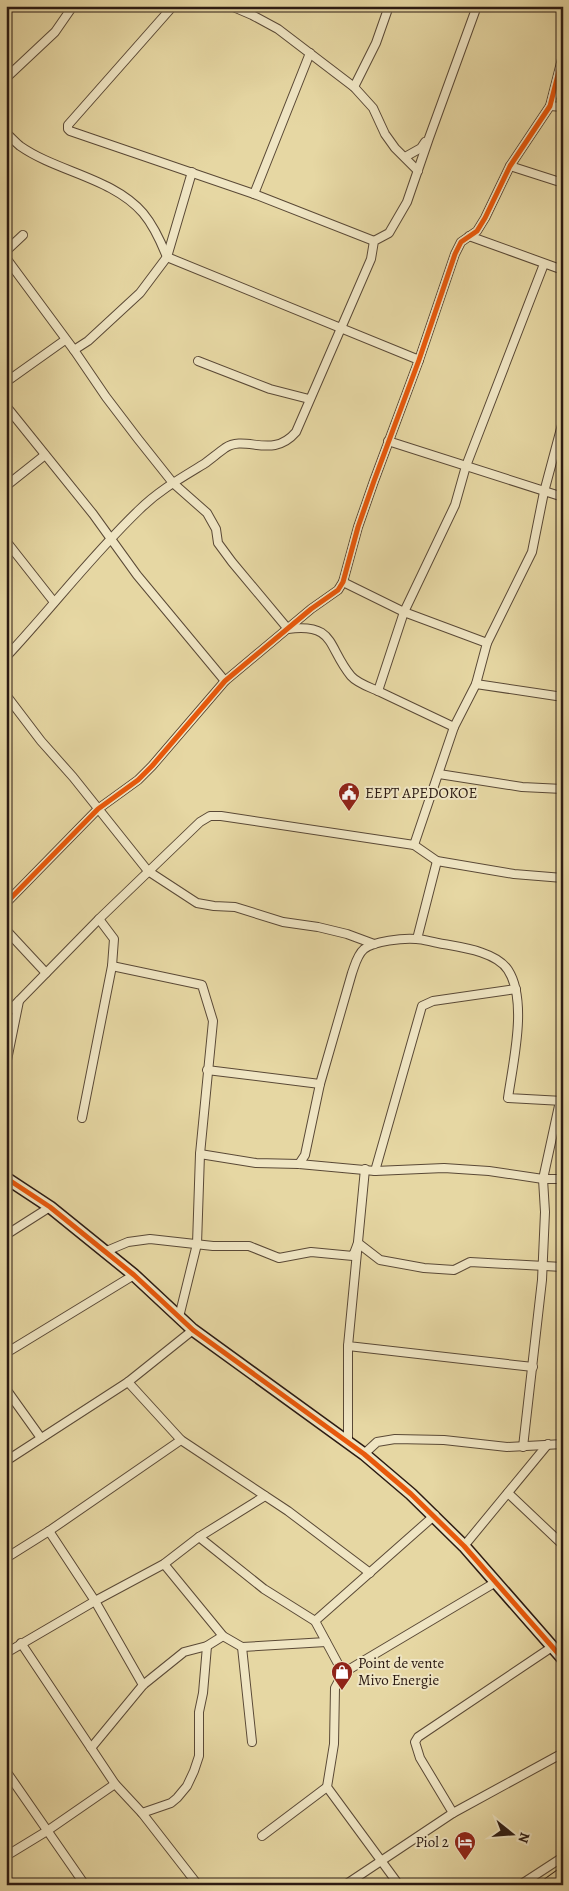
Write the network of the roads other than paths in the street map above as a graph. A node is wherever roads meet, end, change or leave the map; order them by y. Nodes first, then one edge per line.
1 (73, 6) edge
2 (173, 6) edge
3 (231, 6) edge
4 (389, 6) edge
5 (477, 6) edge
6 (310, 54) junction
7 (563, 55) edge
8 (8, 74) edge
9 (354, 87) junction
10 (550, 106) junction
11 (563, 107) edge
12 (6, 133) edge
13 (429, 138) junction
14 (405, 157) junction
15 (510, 166) junction
16 (418, 171) junction
17 (192, 172) junction
18 (563, 183) edge
19 (254, 194) junction
20 (23, 235) dead end
21 (469, 236) junction
22 (374, 241) junction
23 (6, 251) edge
24 (167, 257) junction
25 (6, 258) edge
26 (544, 264) junction
27 (563, 270) edge
28 (341, 327) junction
29 (65, 340) junction
30 (74, 350) junction
31 (419, 360) junction
32 (198, 361) dead end
33 (6, 382) edge
34 (309, 399) junction
35 (6, 406) edge
36 (563, 421) edge
37 (388, 441) junction
38 (45, 456) junction
39 (466, 466) junction
40 (172, 483) junction
41 (6, 486) edge
42 (544, 492) junction
43 (563, 497) edge
44 (111, 538) junction
45 (6, 541) edge
46 (344, 582) junction
47 (54, 602) junction
48 (404, 612) junction
49 (288, 629) junction
50 (487, 643) junction
51 (6, 657) edge
52 (226, 681) junction
53 (476, 684) junction
54 (378, 691) junction
55 (6, 695) edge
56 (563, 698) edge
57 (454, 727) junction
58 (439, 774) junction
59 (563, 789) edge
60 (98, 809) junction
61 (414, 845) junction
62 (437, 861) junction
63 (148, 870) junction
64 (563, 878) edge
65 (6, 903) edge
66 (99, 919) junction
67 (6, 930) edge
68 (418, 938) junction
69 (374, 944) junction
70 (112, 966) junction
71 (46, 973) junction
72 (516, 989) junction
73 (19, 1001) junction
74 (6, 1014) edge
75 (6, 1066) edge
76 (207, 1070) junction
77 (320, 1084) junction
78 (561, 1101) edge
79 (82, 1118) dead end
80 (200, 1154) junction
81 (299, 1164) junction
82 (366, 1169) junction
83 (375, 1171) junction
84 (6, 1178) edge
85 (543, 1179) junction
86 (563, 1179) edge
87 (50, 1207) junction
88 (6, 1235) edge
89 (358, 1243) junction
90 (197, 1244) junction
91 (104, 1252) junction
92 (543, 1266) junction
93 (563, 1267) edge
94 (134, 1275) junction
95 (179, 1317) junction
96 (193, 1330) junction
97 (348, 1346) junction
98 (6, 1353) edge
99 (532, 1367) junction
100 (128, 1382) junction
101 (6, 1389) edge
102 (42, 1438) junction
103 (181, 1440) junction
104 (348, 1443) junction
105 (548, 1444) junction
106 (563, 1444) edge
107 (523, 1447) junction
108 (364, 1454) junction
109 (6, 1461) edge
110 (508, 1493) junction
111 (265, 1496) junction
112 (435, 1515) junction
113 (49, 1532) junction
114 (199, 1537) junction
115 (563, 1545) edge
116 (464, 1546) junction
117 (6, 1558) edge
118 (164, 1564) junction
119 (370, 1573) junction
120 (496, 1582) junction
121 (95, 1600) junction
122 (315, 1621) junction
123 (223, 1636) junction
124 (326, 1642) junction
125 (21, 1643) junction
126 (207, 1646) junction
127 (242, 1647) junction
128 (552, 1647) junction
129 (6, 1653) edge
130 (563, 1659) edge
131 (343, 1673) junction
132 (143, 1685) junction
133 (252, 1742) dead end
134 (91, 1748) junction
135 (563, 1753) edge
136 (6, 1771) edge
137 (115, 1784) junction
138 (327, 1787) junction
139 (142, 1813) junction
140 (453, 1813) junction
141 (48, 1831) junction
142 (262, 1836) dead end
143 (6, 1856) edge
144 (563, 1856) edge
145 (381, 1862) junction
146 (563, 1875) edge
147 (86, 1885) edge
148 (198, 1885) edge
149 (345, 1885) edge
150 (399, 1885) edge
151 (520, 1885) edge
152 (549, 1885) edge

1 - 8 street
2 - 17 street
3 - 6 street
4 - 9 street
5 - 13 street
6 - 9 street
6 - 19 street
7 - 10 street
9 - 14 street
10 - 11 street
10 - 15 street
12 - 24 street
13 - 14 street
13 - 16 street
14 - 16 street
15 - 18 street
15 - 21 street
16 - 22 street
17 - 19 street
17 - 24 street
19 - 22 street
20 - 23 street
21 - 26 street
21 - 31 street
22 - 28 street
24 - 28 street
24 - 30 street
25 - 29 street
26 - 27 street
26 - 39 street
28 - 31 street
28 - 34 street
29 - 30 street
29 - 33 street
30 - 40 street
31 - 37 street
32 - 34 street
34 - 40 street
35 - 38 street
36 - 42 street
37 - 39 street
37 - 46 street
38 - 41 street
38 - 44 street
39 - 42 street
39 - 48 street
40 - 44 street
40 - 49 street
42 - 43 street
42 - 50 street
44 - 47 street
44 - 52 street
45 - 47 street
46 - 48 street
46 - 49 street
47 - 51 street
48 - 50 street
48 - 54 street
49 - 52 street
49 - 54 street
50 - 53 street
52 - 60 street
53 - 56 street
53 - 57 street
54 - 57 street
55 - 60 street
57 - 58 street
58 - 59 street
58 - 61 street
60 - 63 street
60 - 65 street
61 - 62 street
61 - 63 street
62 - 64 street
62 - 68 street
63 - 66 street
63 - 69 street
66 - 70 street
66 - 71 street
67 - 71 street
68 - 69 street
68 - 72 street
69 - 77 street
70 - 76 street
70 - 79 street
71 - 73 street
72 - 78 street
72 - 83 street
73 - 74 street
73 - 75 street
76 - 77 street
76 - 80 street
77 - 81 street
78 - 85 street
80 - 81 street
80 - 90 street
81 - 82 street
82 - 83 street
82 - 89 street
83 - 85 street
84 - 87 street
85 - 86 street
85 - 92 street
87 - 88 street
87 - 91 street
89 - 90 street
89 - 92 street
89 - 97 street
90 - 91 street
90 - 95 street
91 - 94 street
92 - 93 street
92 - 99 street
94 - 95 street
94 - 98 street
95 - 96 street
96 - 100 street
96 - 104 street
97 - 99 street
97 - 104 street
99 - 107 street
100 - 102 street
100 - 103 street
101 - 102 street
102 - 109 street
103 - 111 street
103 - 113 street
104 - 108 street
105 - 106 street
105 - 107 street
105 - 110 street
107 - 108 street
108 - 112 street
110 - 115 street
110 - 116 street
111 - 114 street
111 - 119 street
112 - 116 street
112 - 119 street
113 - 117 street
113 - 121 street
114 - 118 street
114 - 122 street
116 - 120 street
118 - 121 street
118 - 123 street
119 - 122 street
120 - 128 street
120 - 131 street
121 - 125 street
121 - 132 street
122 - 124 street
123 - 126 street
123 - 127 street
124 - 127 street
124 - 131 street
125 - 129 street
125 - 134 street
126 - 132 street
126 - 139 street
127 - 133 street
128 - 130 street
128 - 140 street
131 - 138 street
132 - 134 street
134 - 137 street
135 - 140 street
136 - 141 street
137 - 139 street
137 - 141 street
138 - 142 street
138 - 145 street
139 - 148 street
140 - 145 street
141 - 143 street
141 - 147 street
144 - 151 street
145 - 149 street
145 - 150 street
146 - 152 highway

